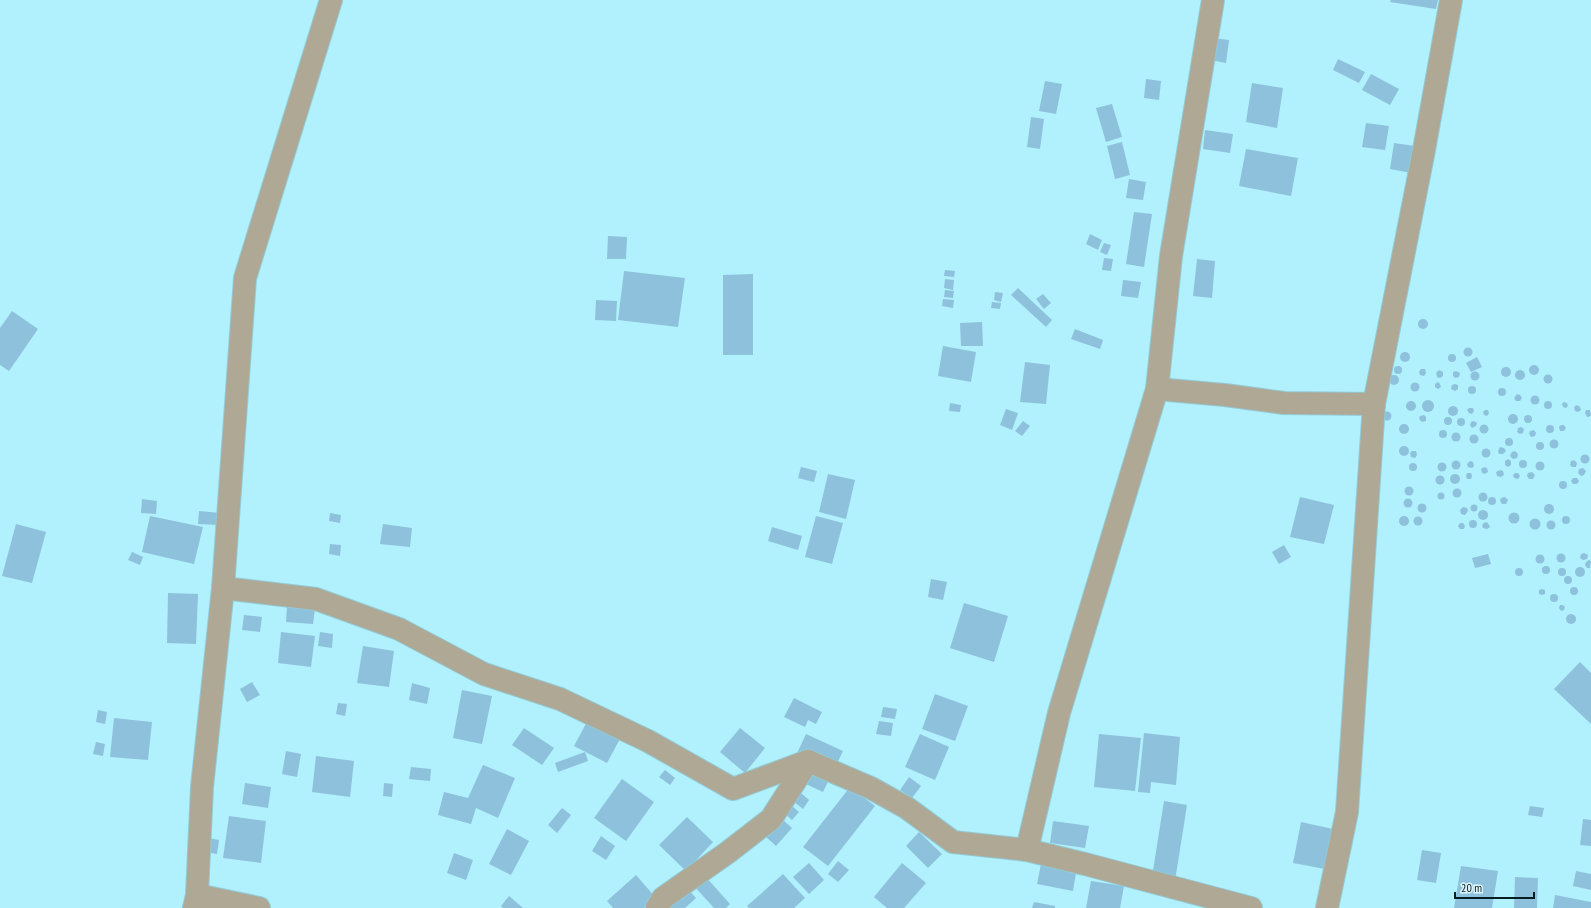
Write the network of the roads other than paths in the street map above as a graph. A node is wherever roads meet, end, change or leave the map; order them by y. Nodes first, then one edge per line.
1 (331, 0) edge
2 (1213, 0) edge
3 (1451, 0) edge
4 (1157, 389) junction
5 (1374, 404) junction
6 (223, 588) junction
7 (808, 761) junction
8 (1027, 850) junction
9 (196, 901) edge
10 (259, 908) edge
11 (657, 908) edge
12 (1251, 908) edge
13 (1327, 908) edge

1 - 6 street
2 - 4 street
3 - 5 street
4 - 5 street
4 - 8 street
5 - 13 street
6 - 7 street
6 - 9 street
7 - 8 street
7 - 11 street
8 - 12 street
9 - 10 street

